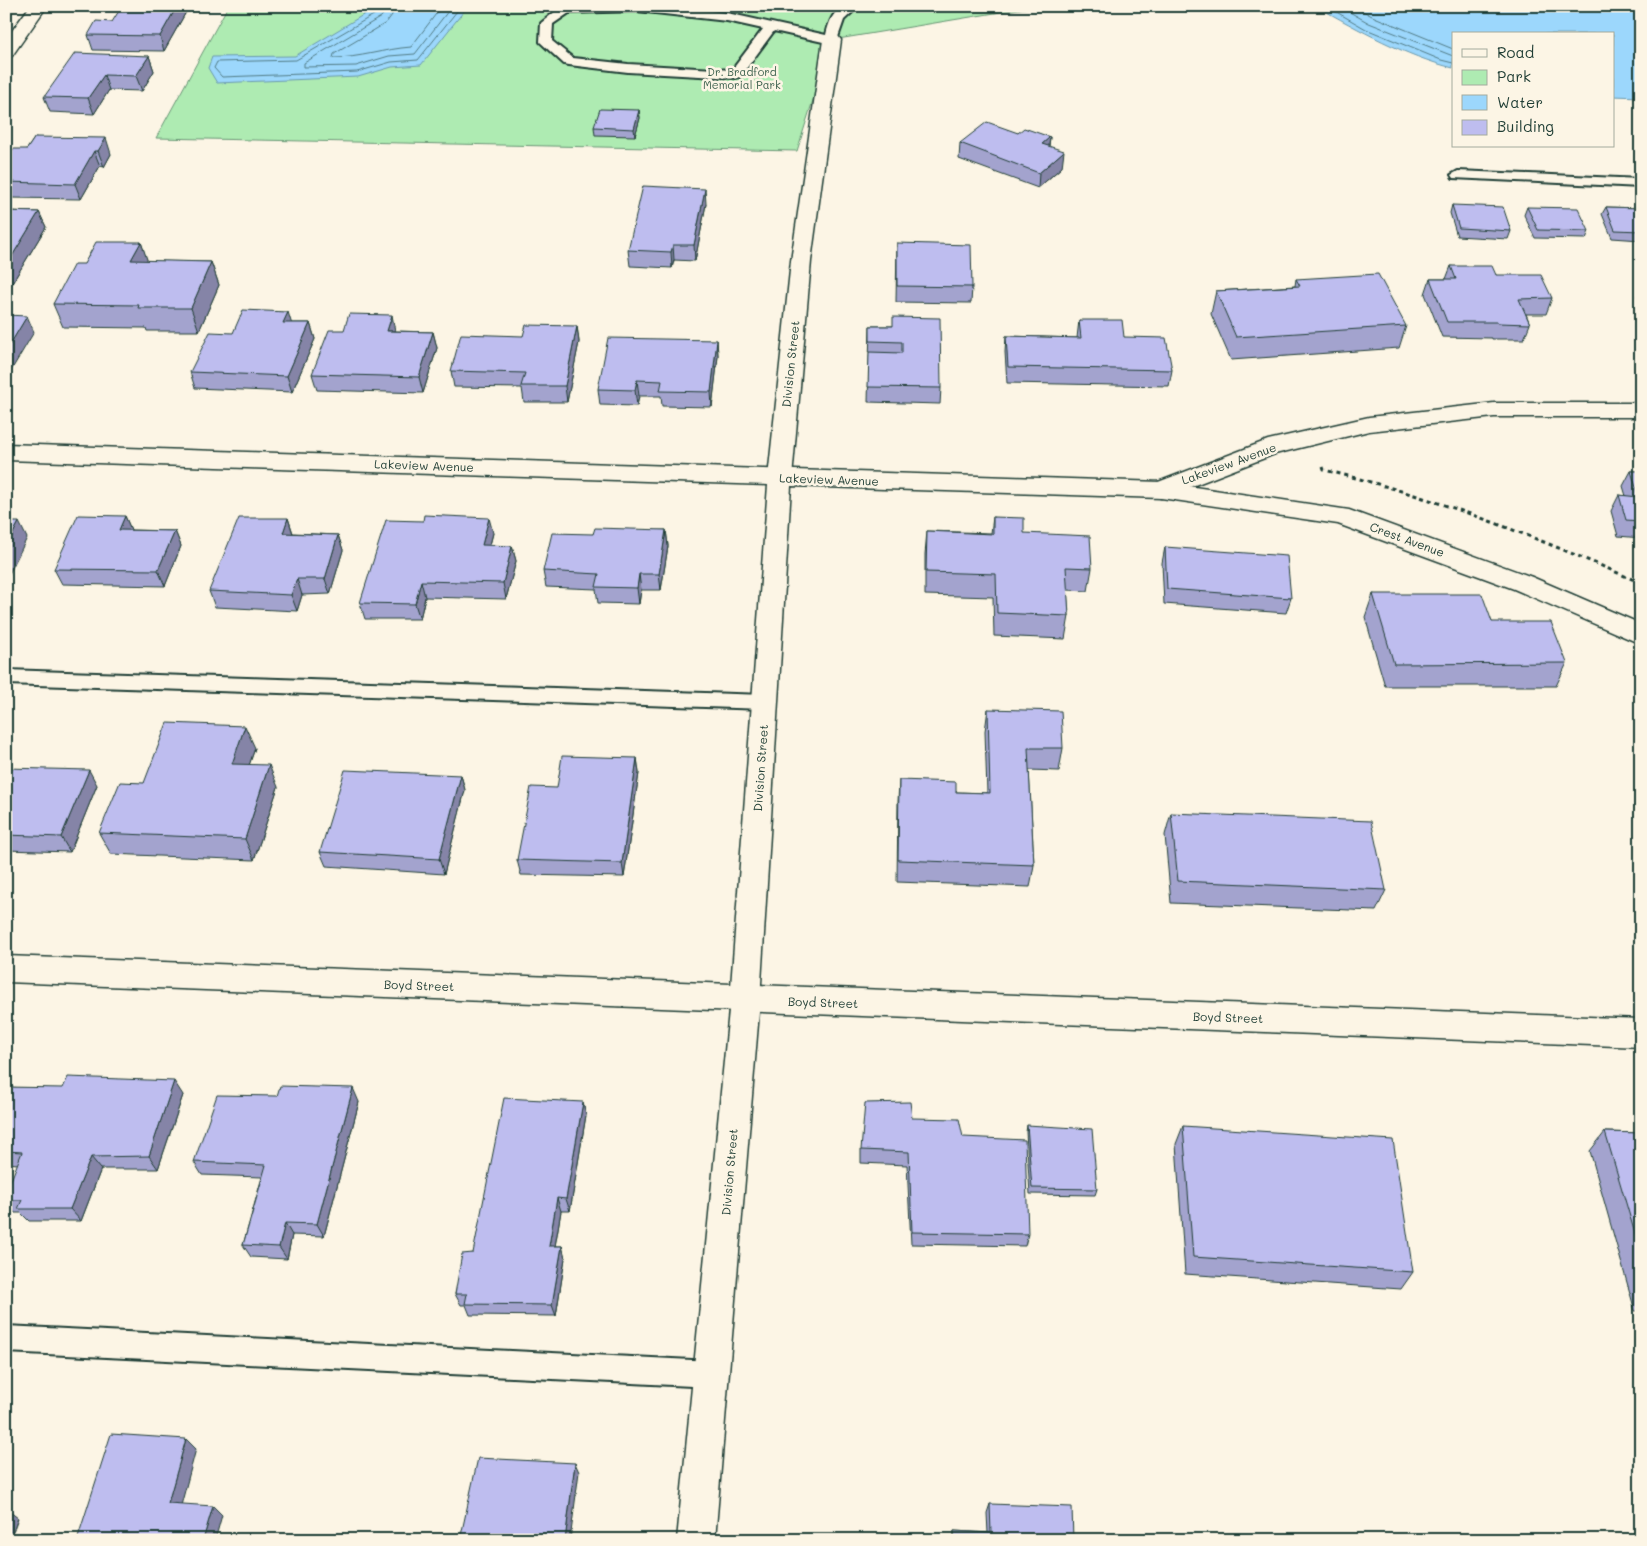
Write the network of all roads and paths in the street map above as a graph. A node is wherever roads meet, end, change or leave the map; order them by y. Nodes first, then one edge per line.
1 (39, 6) edge
2 (853, 6) edge
3 (771, 27) junction
4 (832, 40) junction
5 (6, 52) edge
6 (1458, 175) dead end
7 (1641, 183) edge
8 (1641, 410) edge
9 (6, 452) edge
10 (1321, 462) dead end
11 (780, 478) junction
12 (1161, 490) junction
13 (1641, 583) edge
14 (1641, 635) edge
15 (6, 677) edge
16 (765, 702) junction
17 (6, 970) edge
18 (745, 1000) junction
19 (1641, 1034) edge
20 (6, 1339) edge
21 (712, 1374) junction
22 (696, 1540) edge

1 - 5 street
2 - 4 lane, Division Street
3 - 3 lane
3 - 4 lane
4 - 11 street, Division Street
6 - 7 lane
8 - 12 street, Lakeview Avenue
9 - 11 street, Lakeview Avenue
10 - 13 path
11 - 12 street, Lakeview Avenue
11 - 16 street, Division Street
12 - 14 street, Crest Avenue
15 - 16 lane
16 - 18 street, Division Street
17 - 18 street, Boyd Street
18 - 19 street, Boyd Street
18 - 21 street, Division Street
20 - 21 lane
21 - 22 street, Division Street

